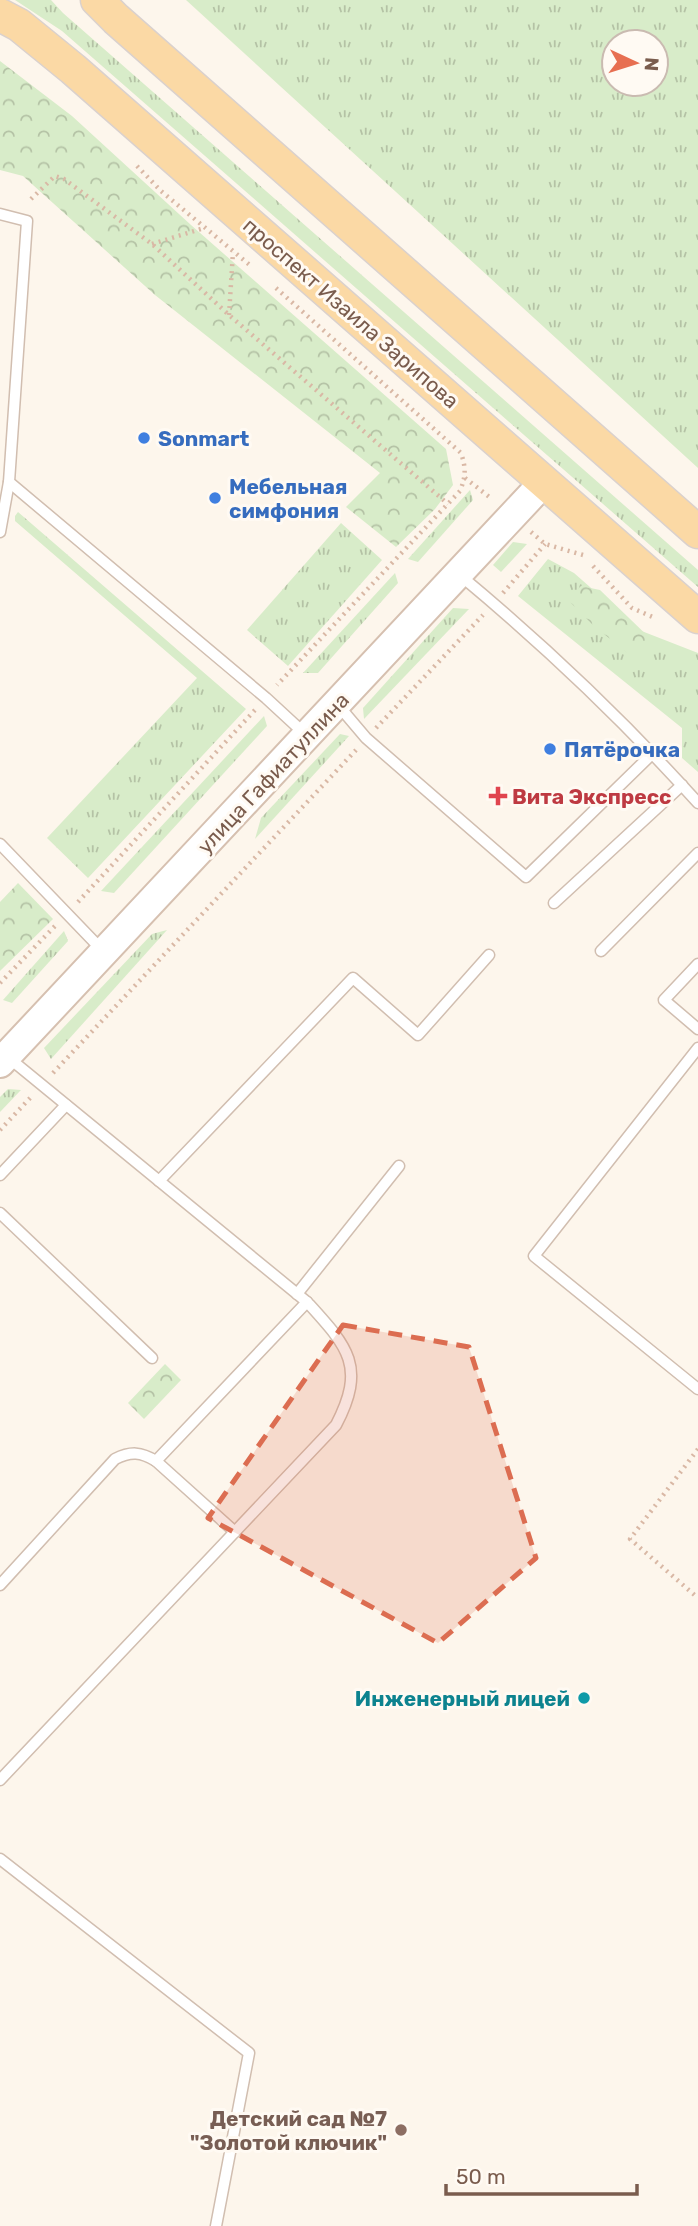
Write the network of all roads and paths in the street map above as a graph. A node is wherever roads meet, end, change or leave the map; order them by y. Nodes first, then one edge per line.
1 (97, 0) edge
2 (0, 15) edge
3 (31, 199) dead end
4 (0, 214) edge
5 (205, 227) dead end
6 (152, 244) junction
7 (233, 251) dead end
8 (266, 280) dead end
9 (229, 315) junction
10 (544, 482) junction
11 (4, 485) edge
12 (448, 504) junction
13 (0, 532) edge
14 (698, 532) edge
15 (458, 573) junction
16 (494, 603) junction
17 (698, 617) edge
18 (667, 623) dead end
19 (266, 698) junction
20 (338, 705) junction
21 (307, 737) junction
22 (366, 738) junction
23 (653, 753) junction
24 (682, 785) junction
25 (698, 803) edge
26 (0, 844) edge
27 (698, 853) edge
28 (554, 903) dead end
29 (68, 914) junction
30 (601, 951) dead end
31 (104, 952) junction
32 (488, 955) dead end
33 (698, 964) edge
34 (0, 983) edge
35 (698, 1029) edge
36 (698, 1048) edge
37 (3, 1059) edge
38 (42, 1085) junction
39 (66, 1105) junction
40 (0, 1130) edge
41 (398, 1166) dead end
42 (0, 1175) edge
43 (159, 1181) junction
44 (0, 1213) edge
45 (297, 1294) junction
46 (307, 1302) junction
47 (152, 1357) dead end
48 (698, 1389) edge
49 (698, 1449) edge
50 (156, 1461) junction
51 (235, 1532) junction
52 (0, 1585) edge
53 (698, 1598) edge
54 (0, 1780) edge
55 (0, 1859) edge
56 (216, 2226) edge

1 - 14 main road
2 - 10 main road, проспект Изаила Зарипова
3 - 6 path
4 - 11 lane
5 - 6 path
6 - 9 path
7 - 9 path
8 - 12 path
9 - 12 path
10 - 15 street, улица Гафиатуллина
10 - 17 main road, проспект Изаила Зарипова
11 - 13 lane
11 - 19 lane
12 - 19 path
15 - 16 lane
15 - 20 street, улица Гафиатуллина
16 - 18 path
16 - 22 path
16 - 23 lane
19 - 21 lane
19 - 29 path
20 - 21 street, улица Гафиатуллина
20 - 22 lane
21 - 31 street, улица Гафиатуллина
22 - 23 lane
22 - 38 path
23 - 24 lane
24 - 25 lane
24 - 28 lane
26 - 29 lane
27 - 30 lane
29 - 31 lane
29 - 34 path
31 - 37 street, улица Гафиатуллина
32 - 43 lane
33 - 35 lane
36 - 48 lane
37 - 38 lane
38 - 39 lane
38 - 40 path
39 - 42 lane
39 - 43 lane
41 - 45 lane
43 - 45 lane
44 - 47 lane
45 - 46 lane
46 - 50 lane
46 - 51 lane
49 - 53 path
50 - 51 lane
50 - 52 lane
51 - 54 lane
55 - 56 lane

